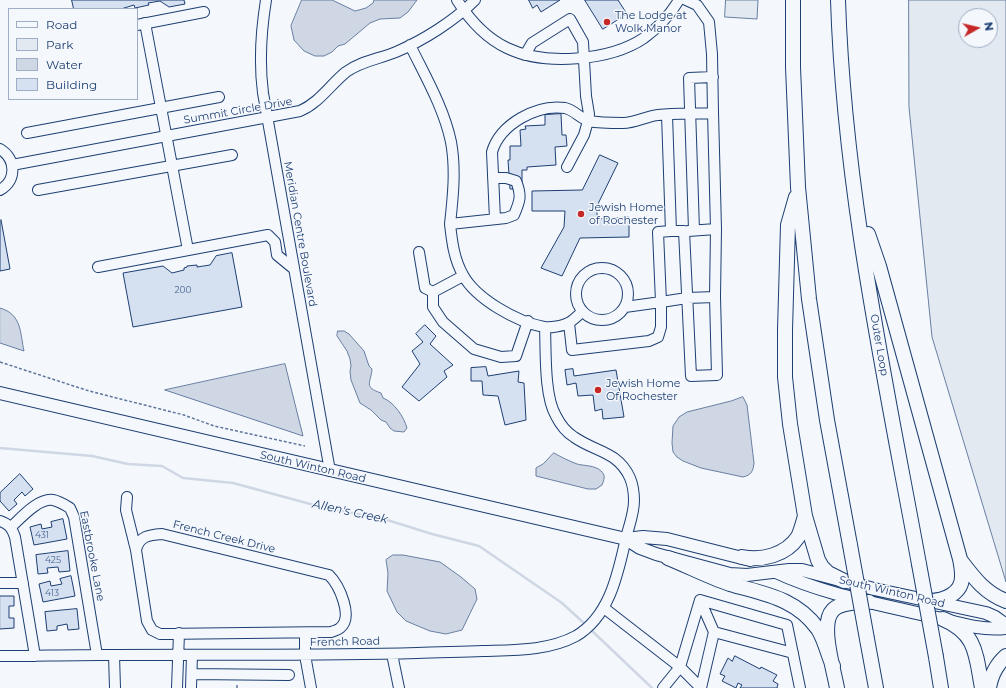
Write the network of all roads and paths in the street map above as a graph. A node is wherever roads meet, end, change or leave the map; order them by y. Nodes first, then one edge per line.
1 (266, 0) edge
2 (457, 0) edge
3 (474, 0) edge
4 (679, 0) edge
5 (686, 0) edge
6 (793, 0) edge
7 (838, 0) edge
8 (464, 11) junction
9 (204, 12) dead end
10 (141, 24) edge
11 (410, 45) junction
12 (525, 55) junction
13 (584, 57) junction
14 (713, 77) junction
15 (219, 97) dead end
16 (161, 108) junction
17 (713, 112) junction
18 (690, 114) junction
19 (667, 115) junction
20 (266, 117) junction
21 (588, 121) junction
22 (27, 133) dead end
23 (166, 136) junction
24 (0, 149) edge
25 (232, 155) dead end
26 (12, 165) junction
27 (172, 165) junction
28 (567, 167) dead end
29 (493, 178) junction
30 (798, 187) junction
31 (0, 190) edge
32 (38, 190) dead end
33 (856, 199) junction
34 (495, 219) junction
35 (450, 224) junction
36 (716, 229) junction
37 (672, 231) junction
38 (689, 231) junction
39 (188, 250) junction
40 (420, 252) dead end
41 (98, 267) dead end
42 (294, 269) junction
43 (463, 276) junction
44 (433, 292) junction
45 (715, 297) junction
46 (687, 298) junction
47 (661, 302) junction
48 (625, 307) junction
49 (582, 312) junction
50 (528, 322) junction
51 (569, 323) junction
52 (545, 327) junction
53 (0, 362) edge
54 (0, 393) edge
55 (305, 446) dead end
56 (330, 471) junction
57 (127, 497) dead end
58 (805, 516) junction
59 (0, 521) edge
60 (11, 527) junction
61 (626, 539) junction
62 (136, 550) junction
63 (742, 557) junction
64 (668, 558) junction
65 (960, 559) junction
66 (776, 572) junction
67 (844, 581) junction
68 (0, 583) edge
69 (23, 583) junction
70 (700, 600) junction
71 (929, 601) junction
72 (1006, 601) edge
73 (869, 602) junction
74 (602, 611) junction
75 (943, 619) junction
76 (1006, 626) edge
77 (305, 632) junction
78 (714, 632) junction
79 (179, 633) junction
80 (793, 653) junction
81 (392, 654) junction
82 (97, 655) junction
83 (114, 655) junction
84 (178, 655) junction
85 (192, 655) junction
86 (305, 655) junction
87 (0, 656) edge
88 (35, 656) junction
89 (1006, 656) edge
90 (833, 666) junction
91 (680, 667) junction
92 (192, 674) junction
93 (289, 675) dead end
94 (665, 686) edge
95 (115, 688) edge
96 (177, 688) edge
97 (191, 688) edge
98 (311, 688) edge
99 (399, 688) edge
100 (701, 688) edge
101 (800, 688) edge
102 (837, 688) edge
103 (876, 688) edge
104 (941, 688) edge
105 (982, 688) edge
106 (989, 688) edge

1 - 20 street, Meridian Centre Boulevard
2 - 8 street
3 - 8 street, Summit Circle Drive
4 - 13 street
5 - 14 street
6 - 30 highway
7 - 33 highway, Outer Loop
8 - 11 street, Summit Circle Drive
8 - 12 street
9 - 10 street
10 - 16 street
11 - 20 street, Summit Circle Drive
11 - 35 street
12 - 13 street
12 - 13 street
13 - 21 street
14 - 17 street
14 - 18 street
15 - 16 street
16 - 22 street
16 - 23 street
17 - 18 street
17 - 36 street
18 - 19 street
18 - 38 street
19 - 21 street
19 - 37 street
20 - 23 street, Summit Circle Drive
20 - 42 street, Meridian Centre Boulevard
21 - 28 street
21 - 29 street
23 - 26 street, Summit Circle Drive
23 - 27 street
24 - 26 street
25 - 27 street
26 - 31 street
27 - 32 street
27 - 39 street
29 - 34 street
29 - 34 street
30 - 58 highway
30 - 103 highway, bridge
33 - 65 highway
33 - 104 highway, Outer Loop, bridge
34 - 35 street
35 - 43 street
36 - 38 street
36 - 45 street
37 - 38 street
37 - 47 street
38 - 46 street
39 - 41 street
39 - 42 street
40 - 44 street
42 - 56 street, Meridian Centre Boulevard
43 - 44 street
43 - 50 street
44 - 50 street
45 - 46 street
45 - 46 street
46 - 47 street
47 - 48 street
47 - 51 street
48 - 49 street
48 - 49 street
49 - 51 street
50 - 52 street
51 - 52 street
52 - 61 street, French Road
53 - 55 path
54 - 56 main road, South Winton Road
56 - 61 main road, South Winton Road
57 - 62 street
58 - 63 highway
58 - 67 highway
59 - 60 street
60 - 69 street
60 - 82 street, Eastbrooke Lane
61 - 63 main road, South Winton Road
61 - 64 main road, South Winton Road
61 - 74 street, French Road
62 - 77 street, French Creek Drive
62 - 79 street, French Creek Drive
63 - 66 main road, South Winton Road
64 - 66 main road, South Winton Road
64 - 90 highway
65 - 71 highway
65 - 72 highway
66 - 67 main road, South Winton Road
66 - 73 main road, South Winton Road
67 - 71 main road, South Winton Road
68 - 69 street
69 - 88 street
70 - 78 street
70 - 80 street
70 - 91 street
71 - 76 main road, South Winton Road
73 - 75 main road, South Winton Road
73 - 90 highway
74 - 81 street, French Road
74 - 91 street
75 - 76 main road, South Winton Road
75 - 105 highway
77 - 79 street, French Creek Drive
77 - 86 street
78 - 80 street
78 - 100 street
79 - 84 street
80 - 101 street
81 - 86 street, French Road
81 - 99 street
82 - 83 street, French Road
82 - 88 street, French Road
83 - 84 street, French Road
83 - 95 street
84 - 85 street, French Road
84 - 96 street
85 - 86 street, French Road
85 - 92 street
86 - 98 street
87 - 88 street, French Road
89 - 106 highway
90 - 102 highway
91 - 94 street
91 - 100 street
92 - 93 street
92 - 97 street

